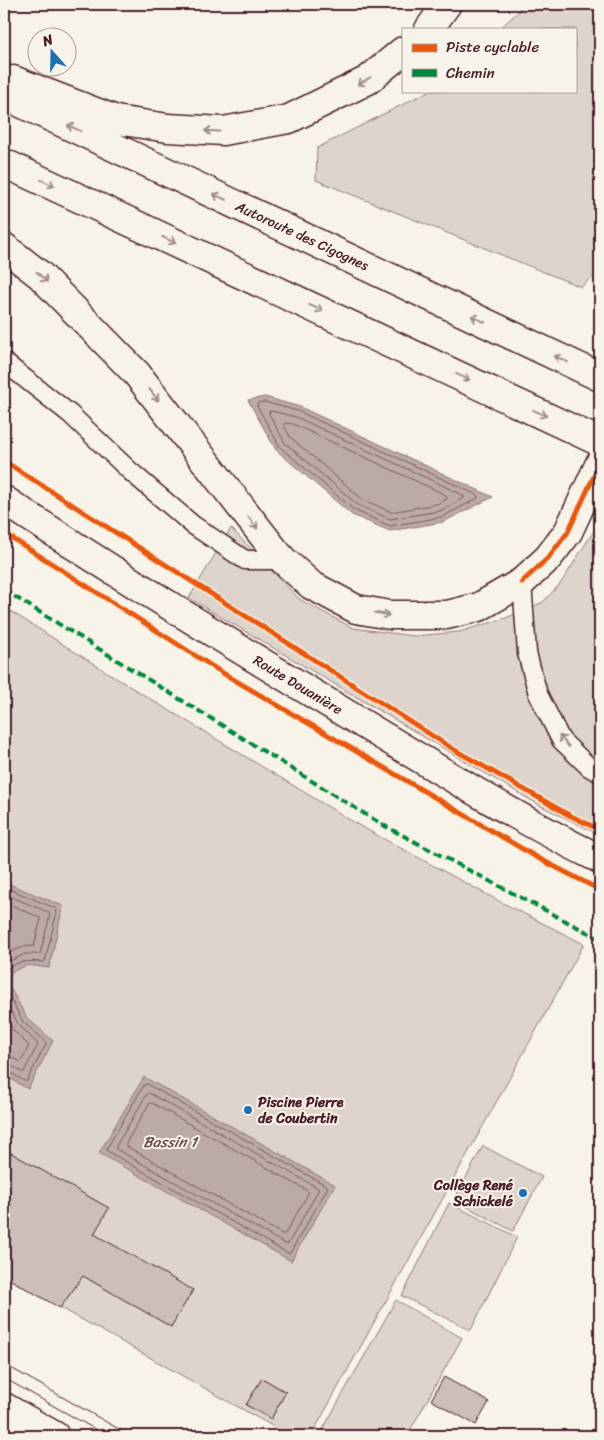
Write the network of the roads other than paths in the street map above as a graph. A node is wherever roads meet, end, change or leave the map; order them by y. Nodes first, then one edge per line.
1 (447, 4) edge
2 (430, 28) edge
3 (402, 53) edge
4 (4, 77) edge
5 (4, 95) edge
6 (4, 162) edge
7 (4, 247) edge
8 (4, 362) edge
9 (600, 377) edge
10 (600, 442) edge
11 (600, 462) edge
12 (4, 500) edge
13 (283, 560) junction
14 (522, 582) junction
15 (600, 773) edge
16 (600, 858) edge
17 (4, 1407) edge
18 (55, 1436) edge

1 - 2 main road
3 -> 4 main road
9 -> 5 main road, Autoroute des Cigognes
6 -> 10 main road
7 -> 13 main road
8 - 13 lane
11 - 14 main road
12 - 16 main road, Route Douanière
13 -> 14 main road
15 -> 14 lane
17 - 18 main road

